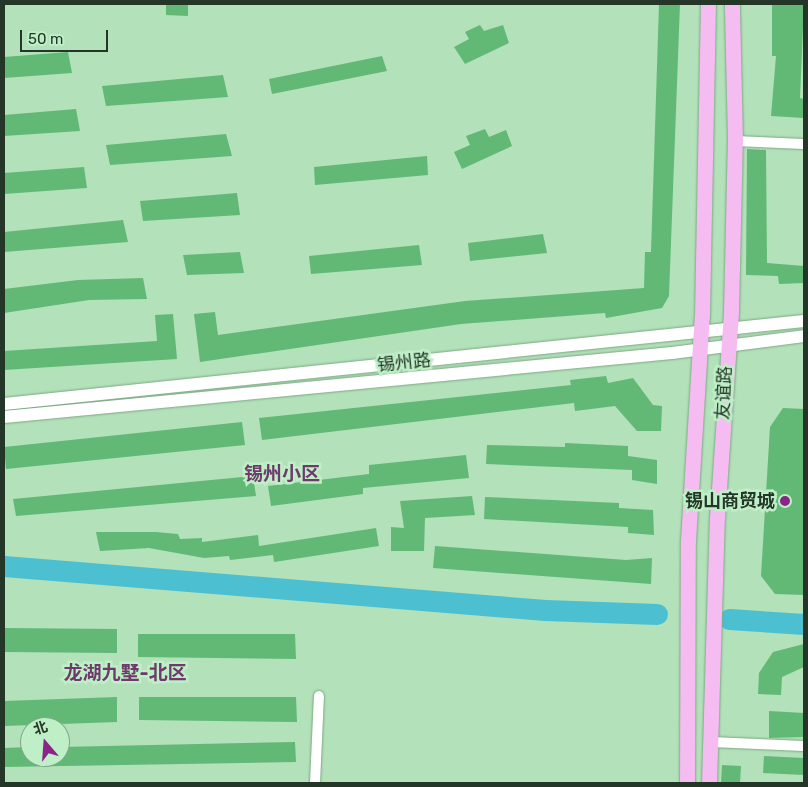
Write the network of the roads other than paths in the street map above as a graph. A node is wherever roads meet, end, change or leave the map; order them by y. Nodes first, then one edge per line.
1 (708, 4) edge
2 (732, 4) edge
3 (736, 141) junction
4 (804, 144) edge
5 (804, 321) edge
6 (729, 329) junction
7 (700, 332) junction
8 (804, 336) edge
9 (727, 345) junction
10 (698, 349) junction
11 (4, 404) edge
12 (4, 417) edge
13 (319, 696) dead end
14 (711, 742) junction
15 (804, 746) edge
16 (314, 783) edge
17 (687, 783) edge
18 (709, 783) edge

1 - 7 main road, 友谊路
2 - 3 main road, 友谊路
3 - 4 street
3 - 6 main road, 友谊路
5 - 6 street, 锡州路
6 - 7 street, 锡州路
6 - 9 main road, 友谊路
7 - 10 main road, 友谊路
7 - 11 street, 锡州路
8 - 9 street, 锡州路
9 - 10 street, 锡州路
9 - 14 main road, 友谊路
10 - 12 street, 锡州路
10 - 17 main road, 友谊路
13 - 16 street
14 - 15 street
14 - 18 main road, 友谊路

